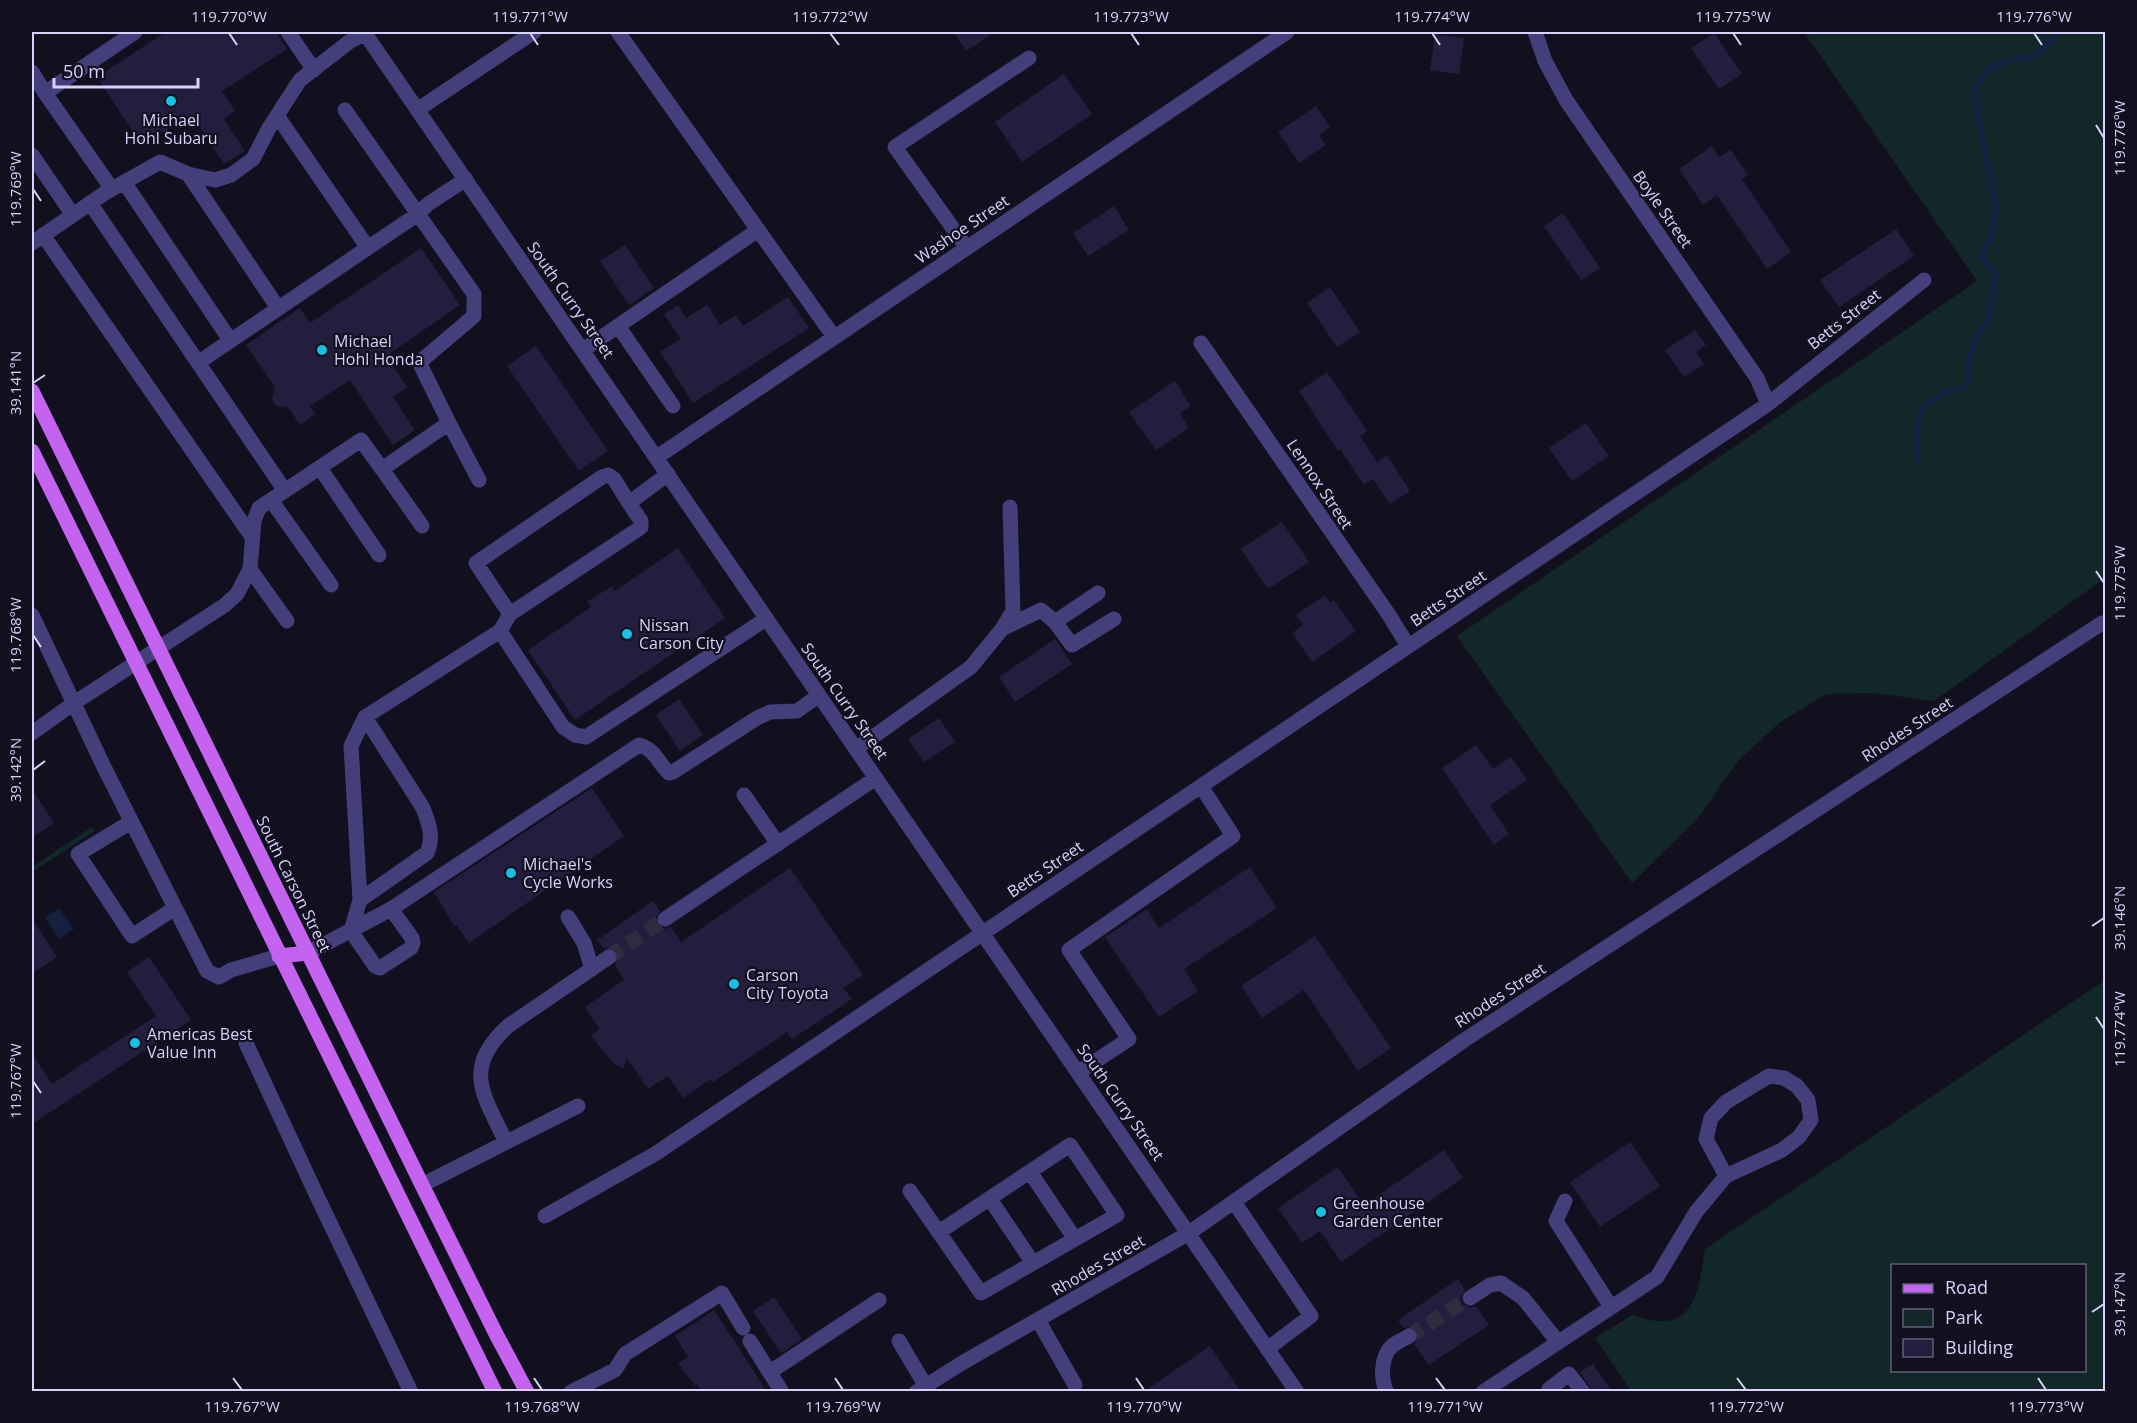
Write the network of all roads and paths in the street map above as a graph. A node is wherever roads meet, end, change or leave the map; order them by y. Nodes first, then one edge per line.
1 (135, 32) edge
2 (288, 32) edge
3 (365, 32) edge
4 (534, 32) edge
5 (618, 32) edge
6 (1287, 32) edge
7 (1536, 32) edge
8 (1029, 58) dead end
9 (314, 70) junction
10 (32, 72) edge
11 (45, 93) junction
12 (345, 110) dead end
13 (417, 110) junction
14 (278, 117) junction
15 (32, 155) edge
16 (188, 174) junction
17 (466, 179) junction
18 (118, 186) junction
19 (90, 203) junction
20 (418, 214) junction
21 (73, 215) junction
22 (758, 230) junction
23 (37, 239) edge
24 (368, 248) junction
25 (967, 248) junction
26 (1924, 280) dead end
27 (278, 308) junction
28 (618, 326) junction
29 (834, 337) junction
30 (230, 340) junction
31 (1201, 344) dead end
32 (583, 350) junction
33 (201, 367) junction
34 (32, 391) edge
35 (1768, 404) junction
36 (673, 406) dead end
37 (449, 423) junction
38 (32, 451) edge
39 (657, 457) junction
40 (320, 468) junction
41 (382, 469) junction
42 (668, 474) junction
43 (479, 480) dead end
44 (285, 491) junction
45 (271, 500) junction
46 (629, 503) junction
47 (1010, 507) dead end
48 (422, 526) dead end
49 (252, 537) junction
50 (379, 555) dead end
51 (250, 569) junction
52 (331, 585) dead end
53 (1098, 593) dead end
54 (510, 614) junction
55 (32, 615) edge
56 (766, 619) junction
57 (1114, 619) dead end
58 (287, 621) dead end
59 (1055, 622) junction
60 (2102, 623) dead end
61 (1002, 629) junction
62 (500, 631) junction
63 (1408, 646) junction
64 (158, 650) junction
65 (136, 664) junction
66 (818, 696) junction
67 (74, 703) junction
68 (365, 717) junction
69 (32, 733) edge
70 (856, 749) junction
71 (876, 778) junction
72 (1201, 786) junction
73 (744, 795) dead end
74 (131, 822) junction
75 (778, 844) junction
76 (360, 900) junction
77 (175, 909) junction
78 (391, 909) junction
79 (568, 917) dead end
80 (665, 919) tunnel mouth
81 (351, 932) junction
82 (982, 933) junction
83 (308, 953) junction
84 (279, 956) junction
85 (609, 957) tunnel mouth
86 (592, 969) junction
87 (246, 1043) dead end
88 (1078, 1072) junction
89 (578, 1106) dead end
90 (506, 1142) junction
91 (1030, 1172) junction
92 (1726, 1176) junction
93 (422, 1185) junction
94 (910, 1191) dead end
95 (990, 1198) junction
96 (1565, 1201) dead end
97 (1234, 1202) junction
98 (545, 1216) dead end
99 (939, 1232) junction
100 (1190, 1233) junction
101 (1075, 1239) junction
102 (1033, 1263) junction
103 (1470, 1298) tunnel mouth
104 (879, 1300) dead end
105 (1611, 1307) junction
106 (1038, 1320) junction
107 (1409, 1336) tunnel mouth
108 (899, 1341) dead end
109 (1558, 1342) junction
110 (1268, 1349) junction
111 (770, 1372) junction
112 (1075, 1385) dead end
113 (920, 1388) edge
114 (1548, 1391) edge
115 (411, 1392) edge
116 (495, 1392) edge
117 (527, 1392) edge
118 (571, 1392) edge
119 (782, 1392) edge
120 (1297, 1392) edge
121 (1387, 1392) edge
122 (1483, 1392) edge
123 (1583, 1392) edge

1 - 11 street
2 - 9 street
3 - 9 street
3 - 13 street, South Curry Street
4 - 13 street
5 - 22 street
6 - 25 street, Washoe Street
7 - 35 street, Boyle Street
8 - 25 street
9 - 14 street
10 - 11 street
11 - 18 street
12 - 20 street
13 - 17 street, South Curry Street
14 - 16 street
14 - 24 street
15 - 21 street
16 - 18 street
16 - 27 street
17 - 20 street
17 - 32 street, South Curry Street
18 - 19 street
18 - 30 street
19 - 21 street
19 - 33 street
20 - 24 street
20 - 37 street
21 - 23 street
22 - 28 street
22 - 29 street
23 - 49 street
24 - 27 street
25 - 29 street, Washoe Street
26 - 35 street, Betts Street
27 - 30 street
28 - 32 street
28 - 36 street
29 - 39 street, Washoe Street
30 - 33 street
31 - 63 street, Lennox Street
32 - 39 street, South Curry Street
33 - 44 street
34 - 64 main road, South Carson Street
35 - 63 street, Betts Street
37 - 41 street
37 - 43 street
38 - 65 main road
39 - 42 street, South Curry Street
40 - 41 street
40 - 44 street
40 - 50 street
41 - 48 street
42 - 46 street
42 - 56 street, South Curry Street
44 - 45 street
45 - 49 street
45 - 52 street
46 - 54 street
46 - 54 street
47 - 61 street
49 - 51 street
51 - 58 street
51 - 64 street
53 - 59 street
54 - 62 street
55 - 67 street
56 - 62 street
56 - 66 street, South Curry Street
57 - 59 street
59 - 61 street
60 - 97 street, Rhodes Street
61 - 70 street
62 - 68 street
63 - 72 street, Betts Street
64 - 65 street
64 - 83 main road, South Carson Street
65 - 67 street
65 - 84 main road
66 - 70 street, South Curry Street
66 - 78 street
67 - 69 street
67 - 74 street
68 - 76 street
68 - 76 street
70 - 71 street, South Curry Street
71 - 75 street
71 - 82 street, South Curry Street
72 - 82 street, Betts Street
72 - 88 street
73 - 75 street
74 - 77 street
74 - 77 street
75 - 80 street
76 - 81 street
77 - 84 street
78 - 81 street
78 - 81 street
79 - 86 street
81 - 83 street
82 - 88 street, South Curry Street
82 - 98 street, Betts Street
83 - 84 main road
83 - 93 main road, South Carson Street
84 - 116 main road
85 - 86 street
86 - 90 street
87 - 115 street
88 - 100 street, South Curry Street
89 - 90 street
90 - 93 street
91 - 95 street
91 - 101 street
91 - 101 street
92 - 92 street
92 - 105 street
93 - 117 main road, South Carson Street
94 - 99 street
95 - 99 street
95 - 102 street
96 - 105 street
97 - 100 street, Rhodes Street
97 - 110 street
99 - 102 street
100 - 106 street, Rhodes Street
100 - 110 street, South Curry Street
101 - 102 street
103 - 109 street
104 - 111 street
105 - 109 street
106 - 112 street
106 - 113 street, Rhodes Street
107 - 121 street
108 - 113 street
109 - 122 street
110 - 120 street, South Curry Street
111 - 118 street
111 - 119 street
114 - 123 street

